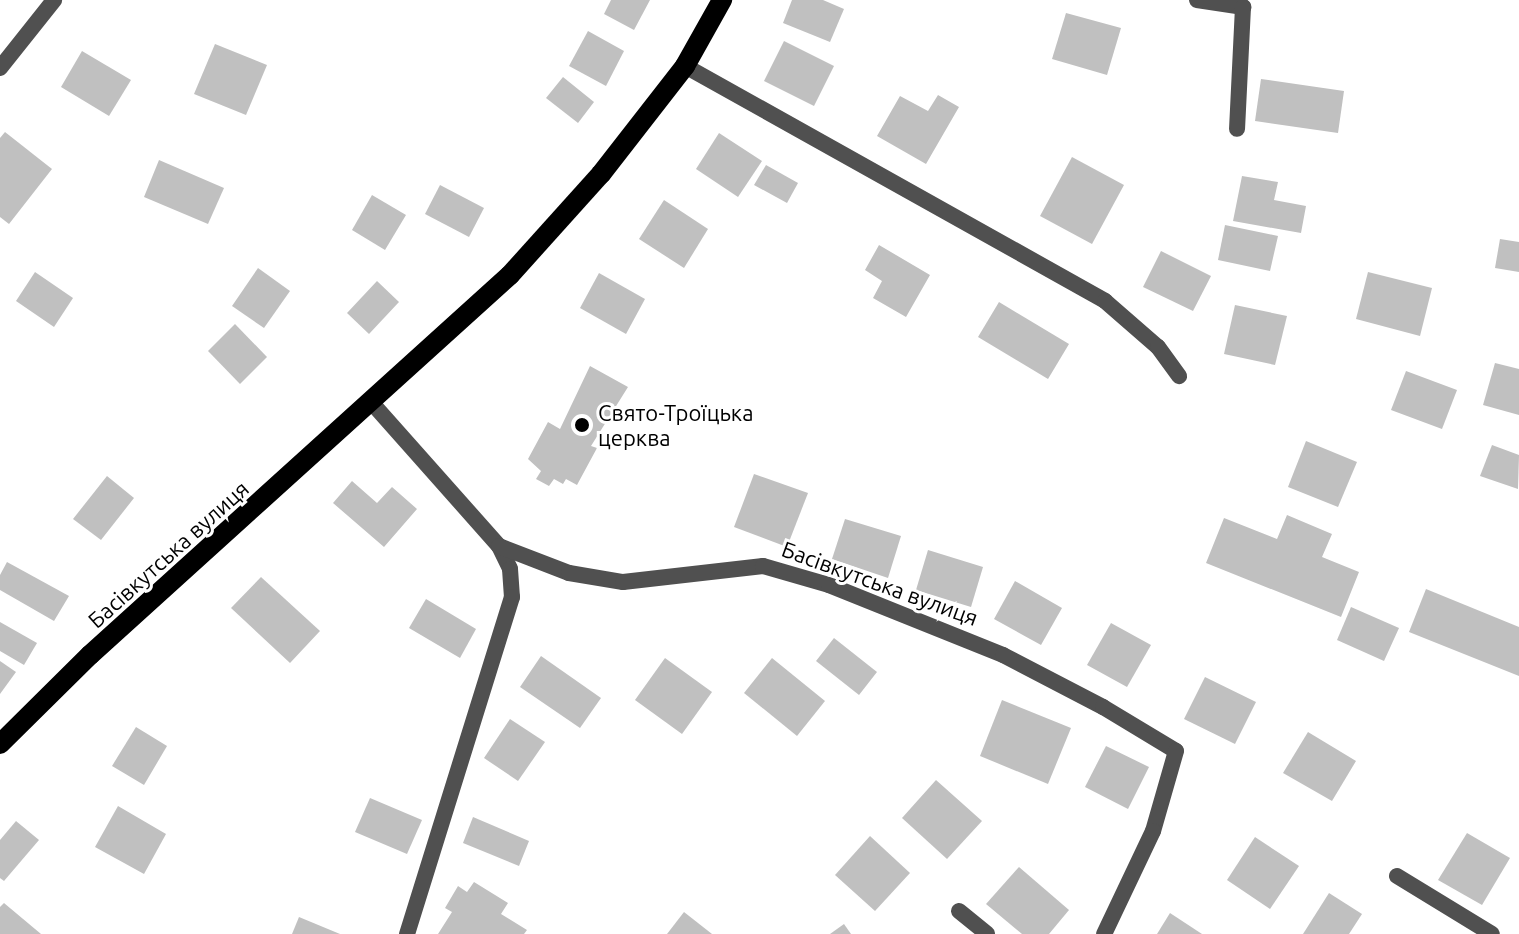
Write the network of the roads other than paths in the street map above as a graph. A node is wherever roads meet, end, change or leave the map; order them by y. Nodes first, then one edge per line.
1 (54, 0) edge
2 (722, 0) edge
3 (1197, 0) edge
4 (685, 66) junction
5 (0, 68) edge
6 (1237, 129) dead end
7 (1179, 376) dead end
8 (372, 403) junction
9 (499, 546) junction
10 (0, 744) edge
11 (1397, 876) dead end
12 (959, 911) dead end
13 (407, 934) edge
14 (987, 934) edge
15 (1104, 934) edge
16 (1492, 934) edge

1 - 5 street
2 - 4 main road, Басівкутська вулиця
3 - 6 street
4 - 7 street
4 - 8 main road, Басівкутська вулиця
8 - 9 street, Басівкутська вулиця
8 - 10 main road, Басівкутська вулиця
9 - 13 street, Басівкутська вулиця
9 - 15 street, Басівкутська вулиця
11 - 16 street
12 - 14 street

